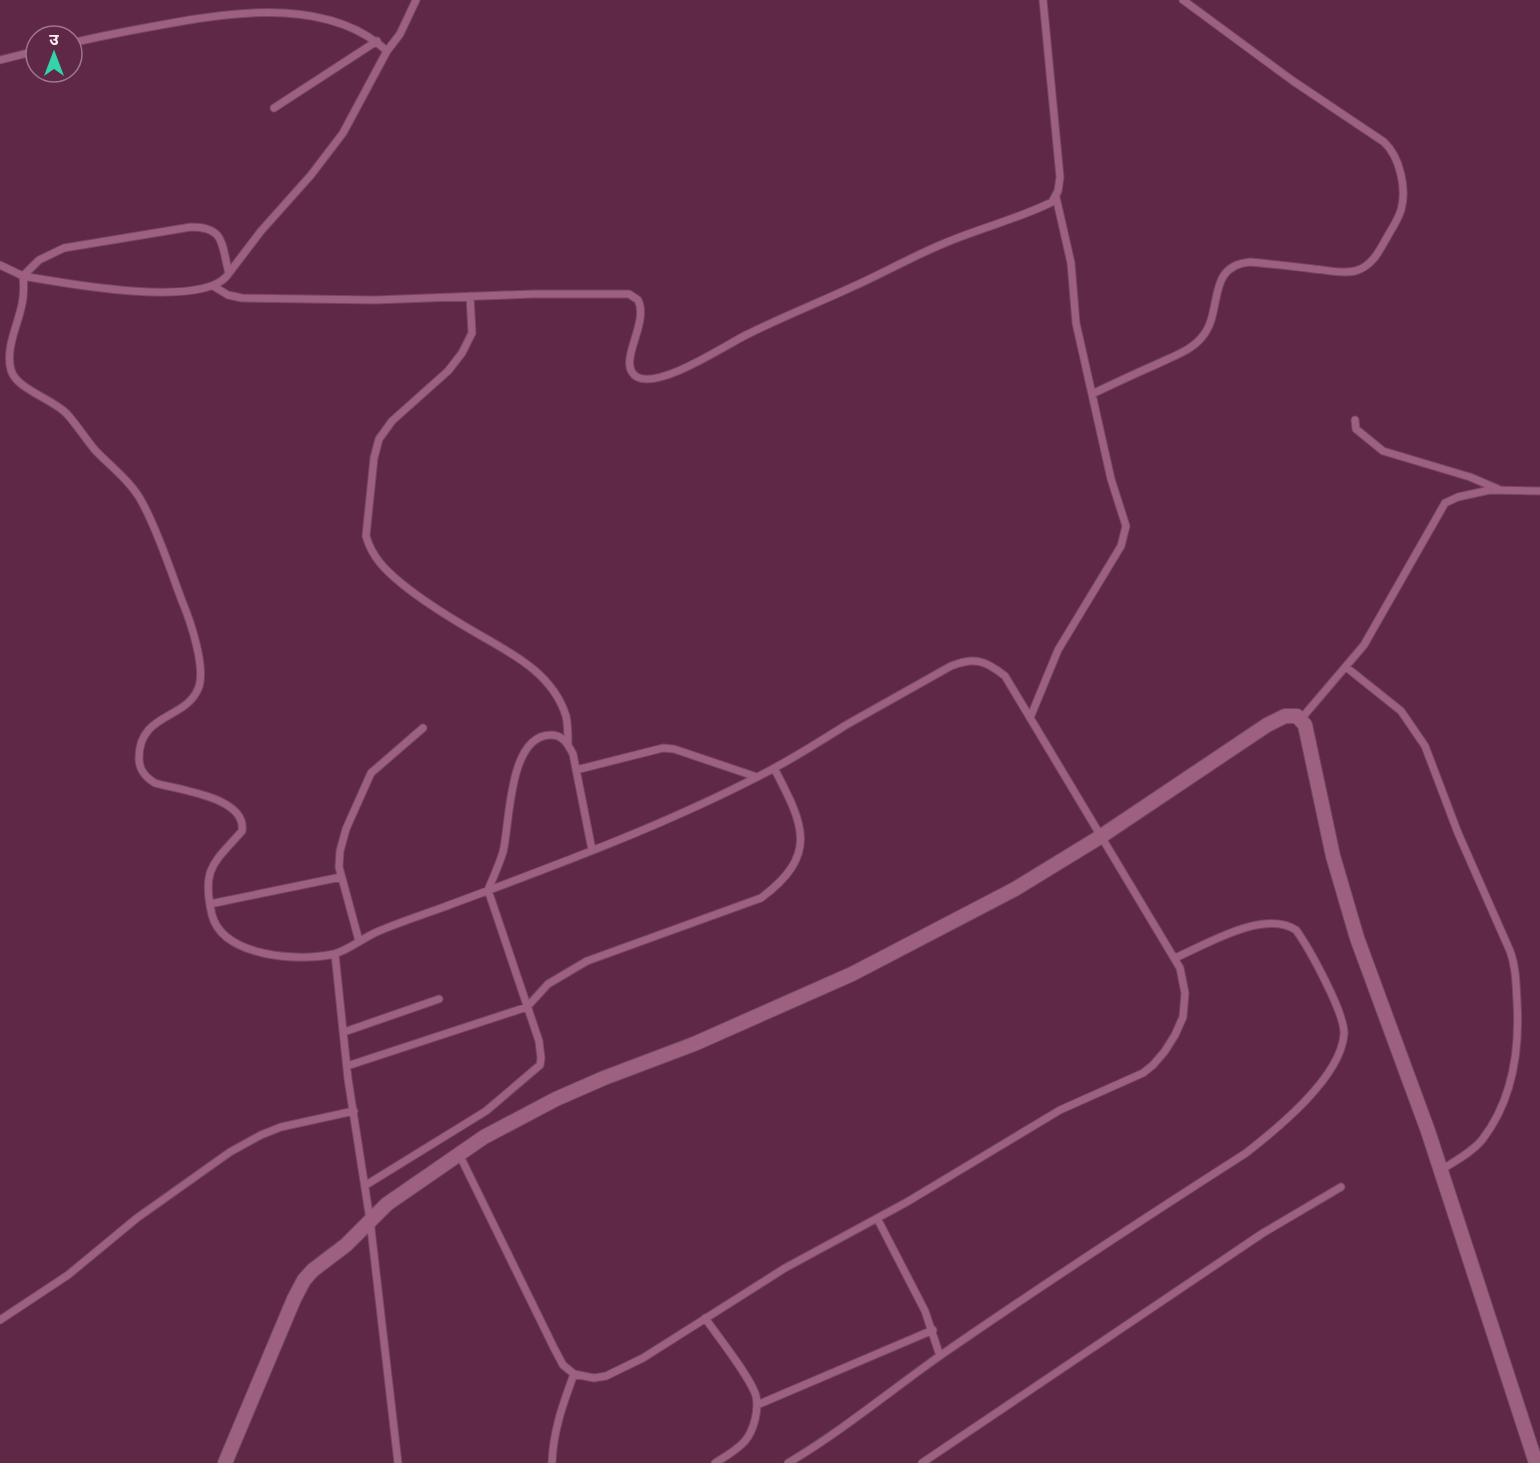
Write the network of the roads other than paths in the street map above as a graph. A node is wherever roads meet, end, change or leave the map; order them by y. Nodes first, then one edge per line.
1 (416, 0) edge
2 (1043, 0) edge
3 (1183, 0) edge
4 (84, 41) edge
5 (377, 41) junction
6 (387, 51) junction
7 (24, 54) edge
8 (0, 60) edge
9 (274, 108) dead end
10 (1056, 197) junction
11 (0, 265) edge
12 (229, 273) junction
13 (24, 276) junction
14 (213, 286) junction
15 (470, 296) junction
16 (1092, 394) junction
17 (1355, 420) dead end
18 (1500, 490) junction
19 (1540, 491) edge
20 (1346, 667) junction
21 (1030, 718) junction
22 (1301, 719) junction
23 (423, 728) dead end
24 (568, 744) junction
25 (774, 768) junction
26 (576, 770) junction
27 (757, 777) junction
28 (1100, 837) junction
29 (592, 850) junction
30 (341, 877) junction
31 (488, 890) junction
32 (210, 904) junction
33 (359, 941) junction
34 (335, 954) junction
35 (1175, 958) junction
36 (439, 999) dead end
37 (527, 1007) junction
38 (344, 1032) junction
39 (347, 1066) junction
40 (354, 1111) junction
41 (459, 1154) junction
42 (1441, 1170) junction
43 (366, 1185) junction
44 (1341, 1187) dead end
45 (878, 1218) junction
46 (370, 1220) junction
47 (705, 1318) junction
48 (0, 1320) edge
49 (933, 1330) junction
50 (940, 1356) junction
51 (573, 1374) junction
52 (757, 1405) junction
53 (225, 1463) edge
54 (398, 1463) edge
55 (552, 1463) edge
56 (715, 1463) edge
57 (788, 1463) edge
58 (921, 1463) edge
59 (1536, 1463) edge

1 - 6 lane
2 - 10 lane
3 - 16 lane
4 - 5 lane
5 - 6 lane
5 - 9 lane
6 - 12 lane
7 - 8 lane
10 - 15 lane
10 - 16 lane
11 - 13 lane
12 - 13 lane
12 - 14 lane
13 - 14 lane
13 - 32 lane
14 - 15 lane
15 - 24 lane
16 - 21 lane
17 - 18 lane
18 - 19 lane
18 - 20 lane
20 - 22 lane
20 - 42 lane
21 - 25 lane
21 - 28 lane
22 - 28 street
22 - 42 street
23 - 30 lane
24 - 26 lane
24 - 31 lane
25 - 27 lane
25 - 37 lane
26 - 27 lane
26 - 29 lane
27 - 29 lane
28 - 35 lane
28 - 41 street
29 - 31 lane
30 - 32 lane
30 - 33 lane
31 - 33 lane
31 - 37 lane
32 - 34 lane
33 - 34 lane
34 - 38 lane
35 - 45 lane
35 - 50 lane
36 - 38 lane
37 - 39 lane
37 - 43 lane
38 - 39 lane
39 - 40 lane
40 - 43 lane
40 - 48 lane
41 - 46 street
41 - 51 lane
42 - 59 street
43 - 46 lane
44 - 58 lane
45 - 47 lane
45 - 49 lane
46 - 53 street
46 - 54 lane
47 - 51 lane
47 - 52 lane
49 - 50 lane
49 - 52 lane
50 - 57 lane
51 - 55 lane
52 - 56 lane

